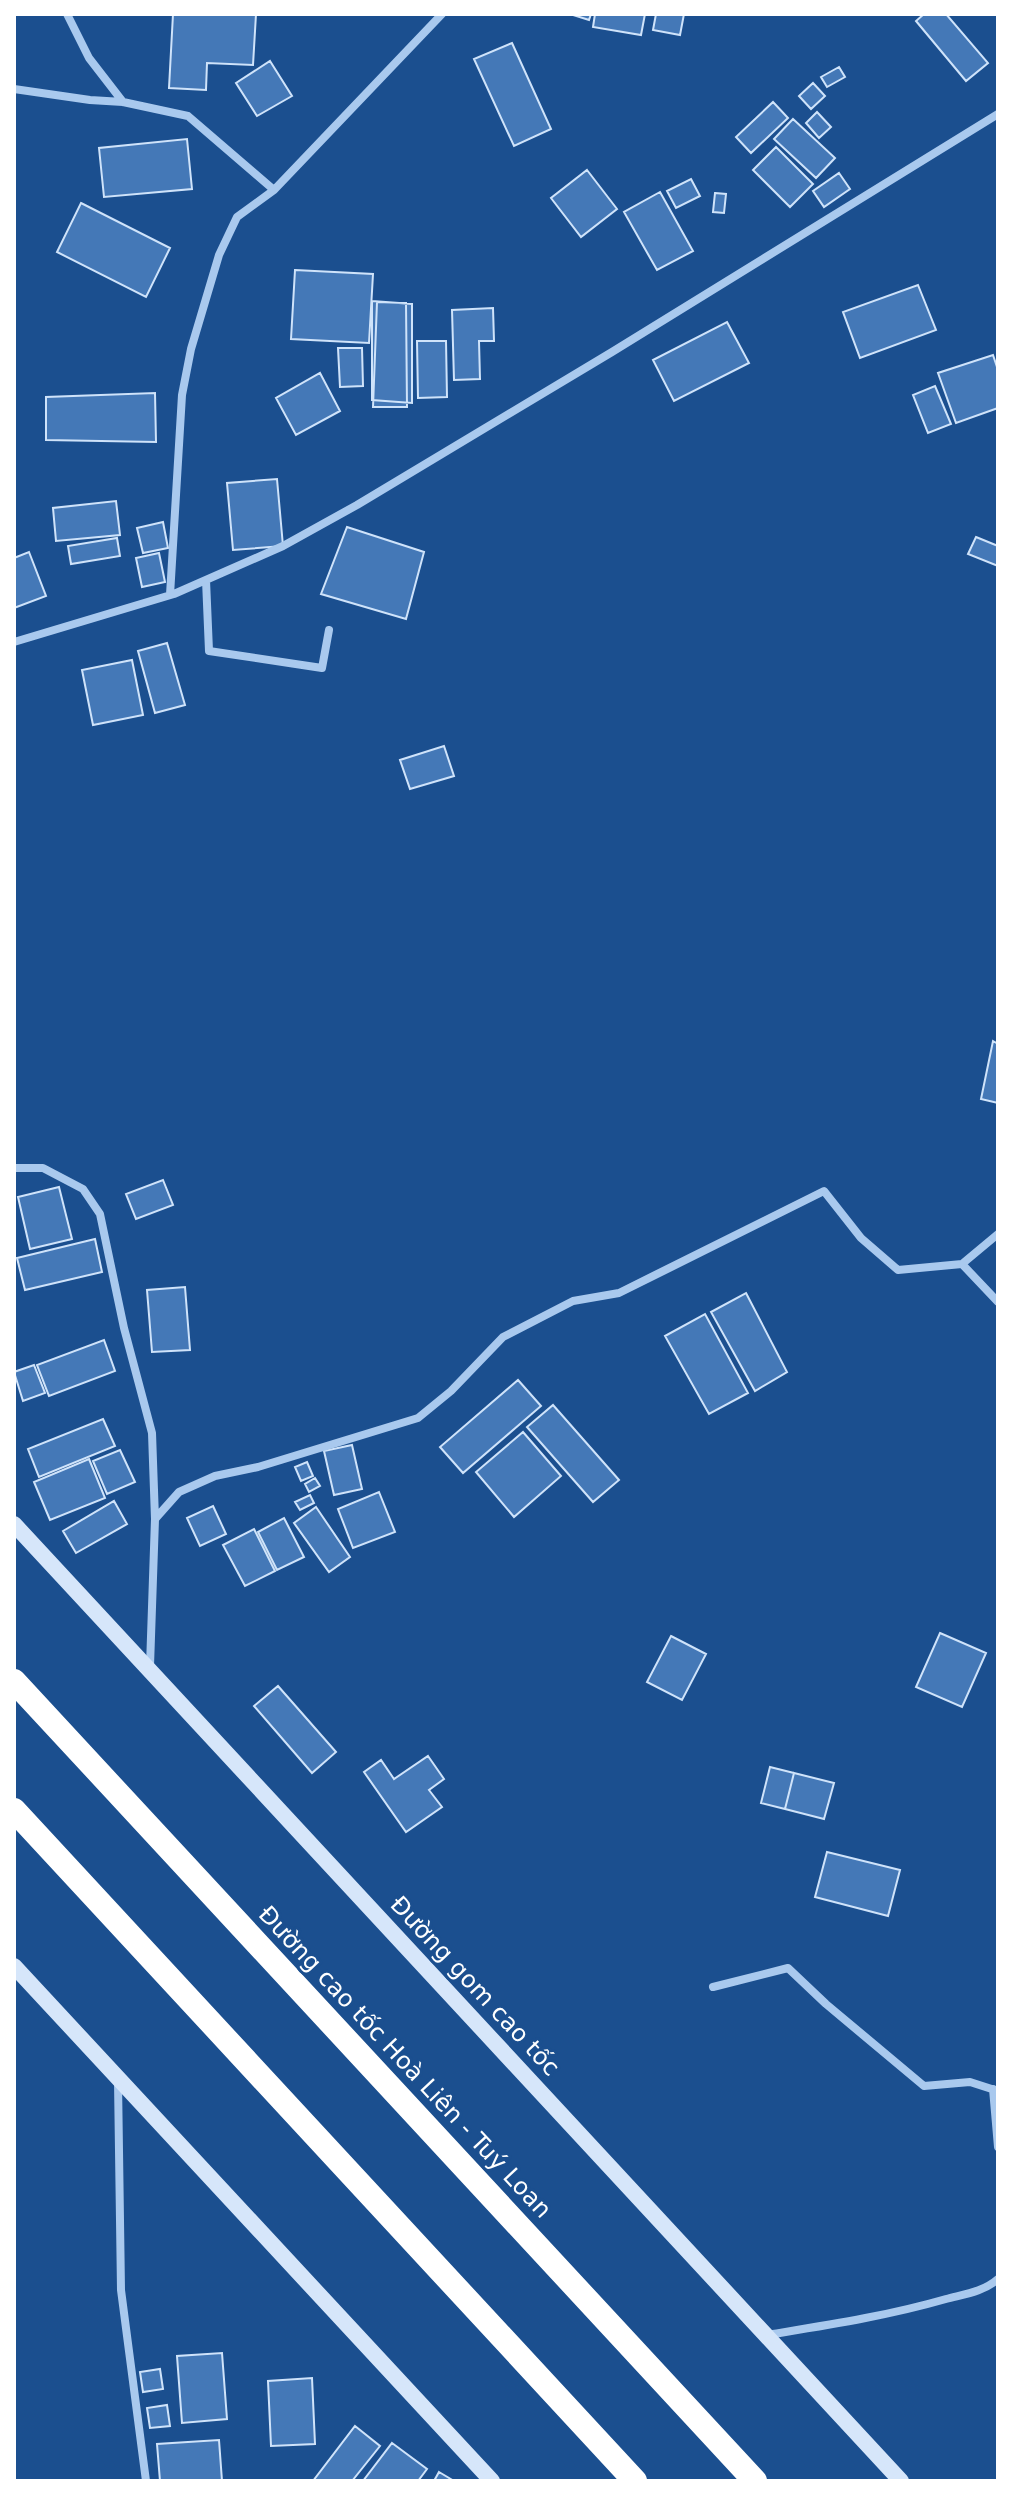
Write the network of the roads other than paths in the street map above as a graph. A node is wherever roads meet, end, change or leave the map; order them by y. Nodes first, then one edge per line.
1 (67, 14) edge
2 (442, 14) edge
3 (14, 89) edge
4 (123, 102) junction
5 (998, 114) edge
6 (274, 190) junction
7 (206, 580) junction
8 (170, 595) junction
9 (329, 630) dead end
10 (14, 642) edge
11 (14, 1168) edge
12 (998, 1234) edge
13 (962, 1264) junction
14 (998, 1302) edge
15 (155, 1519) junction
16 (14, 1524) edge
17 (150, 1670) junction
18 (14, 1681) edge
19 (14, 1810) edge
20 (14, 1966) edge
21 (713, 1987) dead end
22 (118, 2077) junction
23 (995, 2090) edge
24 (998, 2147) edge
25 (998, 2279) edge
26 (987, 2289) junction
27 (998, 2290) edge
28 (766, 2335) junction
29 (146, 2481) edge
30 (492, 2481) edge
31 (635, 2481) edge
32 (755, 2481) edge
33 (901, 2481) edge

1 - 4 street
2 - 6 street
3 - 4 street
4 - 6 street
5 - 7 street
6 - 8 street
7 - 8 street
7 - 9 street
8 - 10 street
11 - 15 street
12 - 13 street
13 - 14 street
13 - 15 street
15 - 17 street
16 - 17 main road, Đường gom cao tốc
17 - 28 main road, Đường gom cao tốc
18 - 32 highway, Đường cao tốc Hoà Liên - Tuý Loan
19 - 31 highway
20 - 22 main road
21 - 23 street
22 - 29 street
22 - 30 main road
23 - 24 street
25 - 26 street
26 - 27 street
26 - 28 street
28 - 33 main road, Đường gom cao tốc

